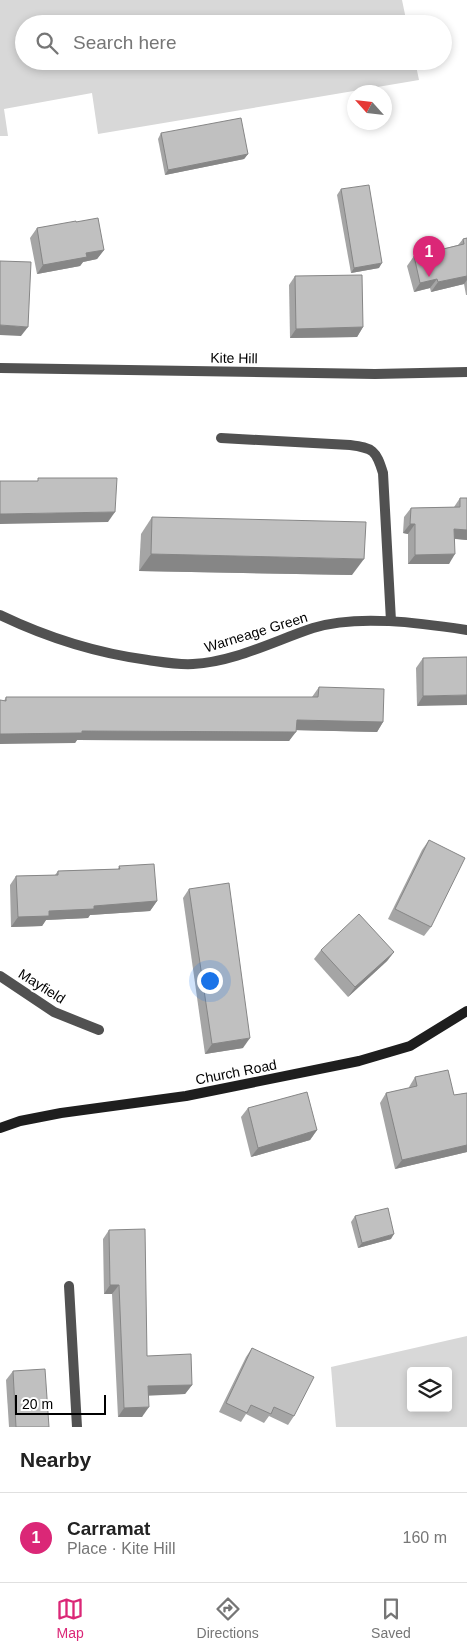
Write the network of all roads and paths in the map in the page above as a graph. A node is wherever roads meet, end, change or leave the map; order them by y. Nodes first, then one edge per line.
1 (0, 368) edge
2 (467, 372) edge
3 (221, 438) dead end
4 (0, 615) edge
5 (390, 621) junction
6 (467, 630) edge
7 (0, 976) edge
8 (467, 1011) edge
9 (98, 1030) dead end
10 (0, 1128) edge
11 (69, 1286) dead end
12 (77, 1427) edge

1 - 2 street, Kite Hill
3 - 5 street
4 - 5 street, Warneage Green
5 - 6 street, Warneage Green
7 - 9 street, Mayfield
8 - 10 street, Church Road
11 - 12 street

